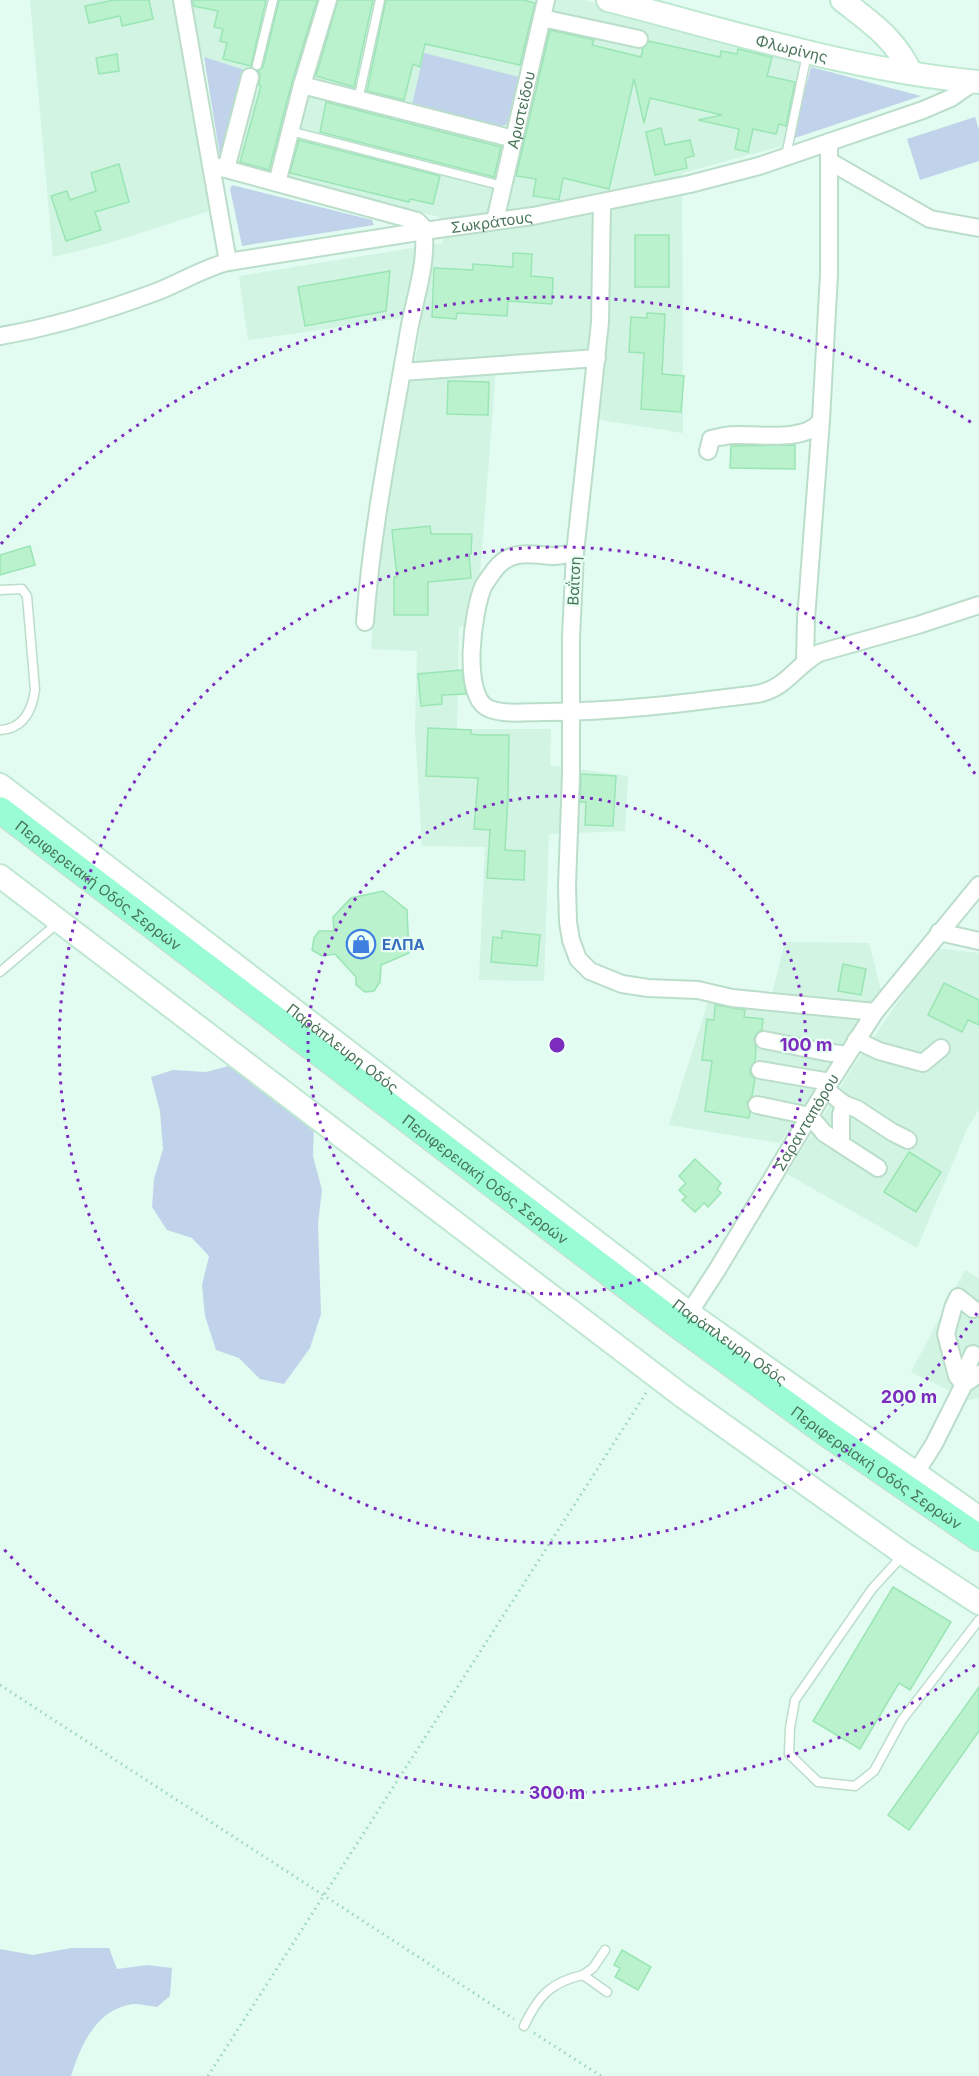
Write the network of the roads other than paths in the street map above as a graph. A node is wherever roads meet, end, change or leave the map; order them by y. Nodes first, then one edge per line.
1 (182, 0) edge
2 (273, 0) edge
3 (328, 0) edge
4 (380, 0) edge
5 (546, 0) edge
6 (609, 0) edge
7 (842, 0) edge
8 (542, 18) junction
9 (639, 39) dead end
10 (808, 51) junction
11 (254, 71) joint
12 (911, 73) junction
13 (977, 82) edge
14 (302, 85) junction
15 (358, 100) junction
16 (290, 131) junction
17 (514, 139) junction
18 (829, 142) junction
19 (786, 157) junction
20 (830, 161) junction
21 (218, 167) junction
22 (278, 183) junction
23 (503, 186) junction
24 (602, 203) junction
25 (495, 221) junction
26 (979, 228) edge
27 (424, 231) junction
28 (228, 262) junction
29 (0, 336) edge
30 (597, 357) junction
31 (402, 372) junction
32 (821, 420) junction
33 (708, 451) dead end
34 (576, 553) junction
35 (0, 590) edge
36 (979, 605) edge
37 (365, 622) dead end
38 (805, 662) junction
39 (570, 712) junction
40 (0, 730) edge
41 (0, 785) edge
42 (0, 810) edge
43 (0, 876) edge
44 (979, 885) edge
45 (60, 921) junction
46 (939, 932) junction
47 (979, 941) edge
48 (0, 972) edge
49 (875, 1012) junction
50 (764, 1040) dead end
51 (856, 1040) junction
52 (941, 1048) dead end
53 (847, 1055) junction
54 (760, 1070) dead end
55 (827, 1085) junction
56 (844, 1104) junction
57 (757, 1105) dead end
58 (810, 1116) junction
59 (908, 1140) dead end
60 (841, 1143) junction
61 (878, 1168) dead end
62 (973, 1309) dead end
63 (689, 1313) junction
64 (973, 1354) dead end
65 (979, 1374) edge
66 (963, 1382) junction
67 (915, 1474) junction
68 (979, 1518) edge
69 (979, 1539) edge
70 (904, 1554) junction
71 (979, 1603) edge
72 (979, 1620) edge
73 (605, 1950) dead end
74 (583, 1975) junction
75 (607, 1992) dead end
76 (524, 2026) road end

1 - 21 street
2 - 11 lane
3 - 14 street
4 - 15 lane
5 - 8 street, Αριστείδου
6 - 10 street, Φλωρίνης
7 - 12 street
8 - 9 street
8 - 17 street, Αριστείδου
10 - 12 street, Φλωρίνης
10 - 19 lane
11 - 21 street
12 - 13 street, Φλωρίνης
13 - 18 street, Σωκράτους
14 - 15 street
14 - 16 street
15 - 17 street
16 - 22 street
16 - 23 lane
17 - 23 street, Αριστείδου
18 - 19 street, Σωκράτους
18 - 20 street
19 - 24 street, Σωκράτους
20 - 26 street
20 - 32 street
21 - 22 street
21 - 28 street
22 - 27 street
23 - 25 street, Αριστείδου
24 - 25 street, Σωκράτους
24 - 30 street, Βαΐτση
25 - 27 street, Σωκράτους
27 - 28 street, Σωκράτους
27 - 31 street
28 - 29 street, Σωκράτους
30 - 31 street
30 - 34 street, Βαΐτση
31 - 37 street
32 - 33 street
32 - 38 street
34 - 39 street, Βαΐτση
34 - 39 street
35 - 40 lane
36 - 38 street
38 - 39 street
39 - 49 street, Βαΐτση
41 - 63 street, Παράπλευρη Οδός
42 - 69 main road, Περιφερειακή Οδός Σερρών
43 - 45 street
44 - 46 street, Σαρανταπόρου
45 - 48 lane
45 - 70 street
46 - 47 street
46 - 49 street, Σαρανταπόρου
49 - 51 street, Σαρανταπόρου
50 - 53 street
51 - 52 street
51 - 53 street, Σαρανταπόρου
53 - 55 street, Σαρανταπόρου
54 - 55 street
55 - 56 street
55 - 58 street, Σαρανταπόρου
56 - 59 street
56 - 60 street
57 - 58 street
58 - 60 street
58 - 63 street, Σαρανταπόρου
60 - 61 street
62 - 66 street
63 - 67 street, Παράπλευρη Οδός
64 - 66 street
65 - 66 street
66 - 67 street
67 - 68 street, Παράπλευρη Οδός
70 - 71 street
70 - 72 lane
73 - 74 lane
74 - 75 lane
74 - 76 lane

